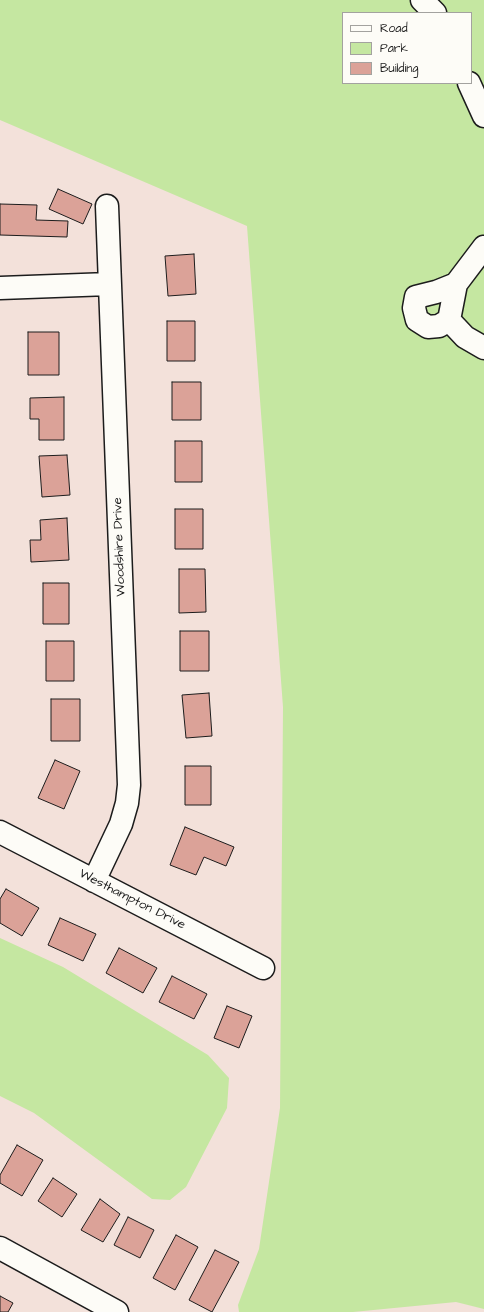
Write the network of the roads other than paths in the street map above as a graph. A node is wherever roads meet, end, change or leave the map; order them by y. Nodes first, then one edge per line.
1 (422, 0) edge
2 (434, 12) edge
3 (469, 84) edge
4 (484, 116) edge
5 (107, 206) dead end
6 (484, 247) edge
7 (109, 284) junction
8 (456, 284) junction
9 (0, 288) edge
10 (449, 320) junction
11 (484, 348) edge
12 (0, 832) edge
13 (94, 881) junction
14 (263, 968) dead end
15 (0, 1248) edge
16 (117, 1312) edge

1 - 2 street
3 - 4 street
5 - 7 street, Woodshire Drive
6 - 8 street
7 - 9 street
7 - 13 street, Woodshire Drive
8 - 10 street
8 - 10 street
10 - 11 street
12 - 13 street, Westhampton Drive
13 - 14 street, Westhampton Drive
15 - 16 street

